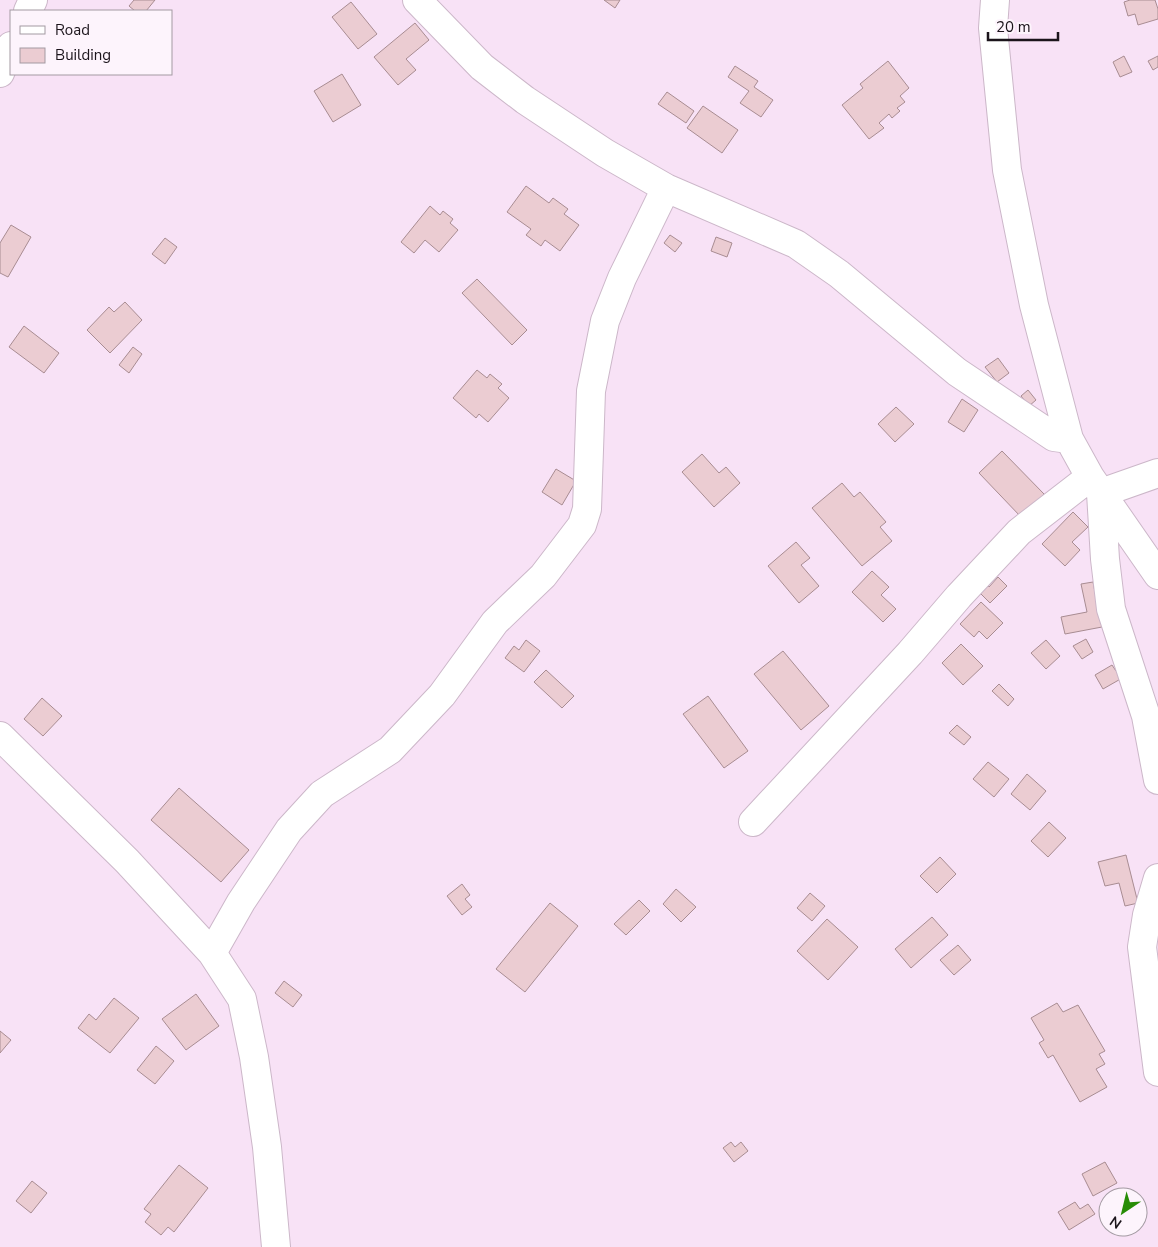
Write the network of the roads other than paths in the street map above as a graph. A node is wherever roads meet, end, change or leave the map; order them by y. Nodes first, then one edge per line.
1 (417, 0) edge
2 (995, 0) edge
3 (10, 48) edge
4 (0, 72) edge
5 (666, 188) junction
6 (1070, 439) junction
7 (1158, 473) edge
8 (1095, 485) junction
9 (1158, 575) edge
10 (0, 736) edge
11 (1158, 780) edge
12 (752, 822) dead end
13 (1158, 878) edge
14 (212, 953) junction
15 (1158, 1072) edge
16 (276, 1247) edge

1 - 5 street
2 - 6 street
3 - 4 street
5 - 6 street
5 - 14 street
6 - 8 street
7 - 8 street
8 - 9 street
8 - 11 street
8 - 12 street
10 - 14 street
13 - 15 street
14 - 16 street

